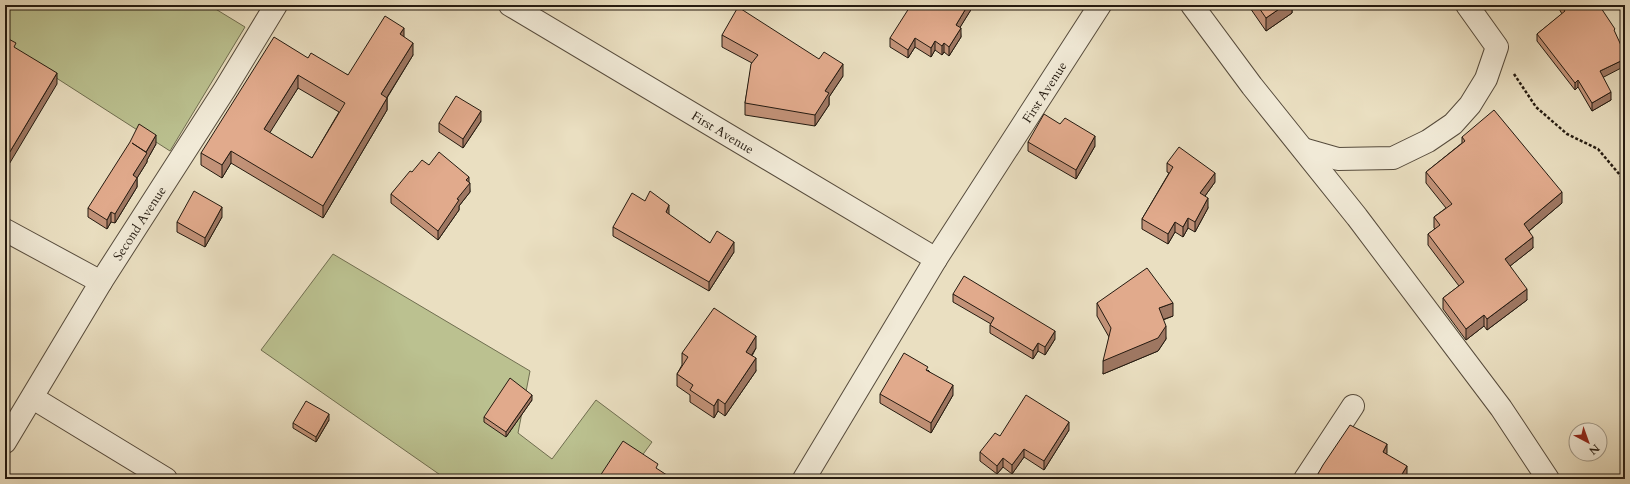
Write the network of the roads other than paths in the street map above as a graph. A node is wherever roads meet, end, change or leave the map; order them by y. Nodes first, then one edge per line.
1 (276, 5) edge
2 (510, 5) edge
3 (1100, 5) edge
4 (1192, 5) edge
5 (1467, 5) edge
6 (1303, 149) junction
7 (5, 230) edge
8 (936, 259) junction
9 (101, 282) junction
10 (33, 398) junction
11 (1353, 406) dead end
12 (5, 442) edge
13 (166, 479) edge
14 (804, 479) edge
15 (1305, 479) edge
16 (1548, 479) edge

1 - 9 street, Second Avenue
2 - 8 street, First Avenue
3 - 8 street, First Avenue
4 - 6 street
5 - 6 street
6 - 16 street
7 - 9 street
8 - 14 street, First Avenue
9 - 10 street, Second Avenue
10 - 12 street, Second Avenue
10 - 13 street
11 - 15 street

